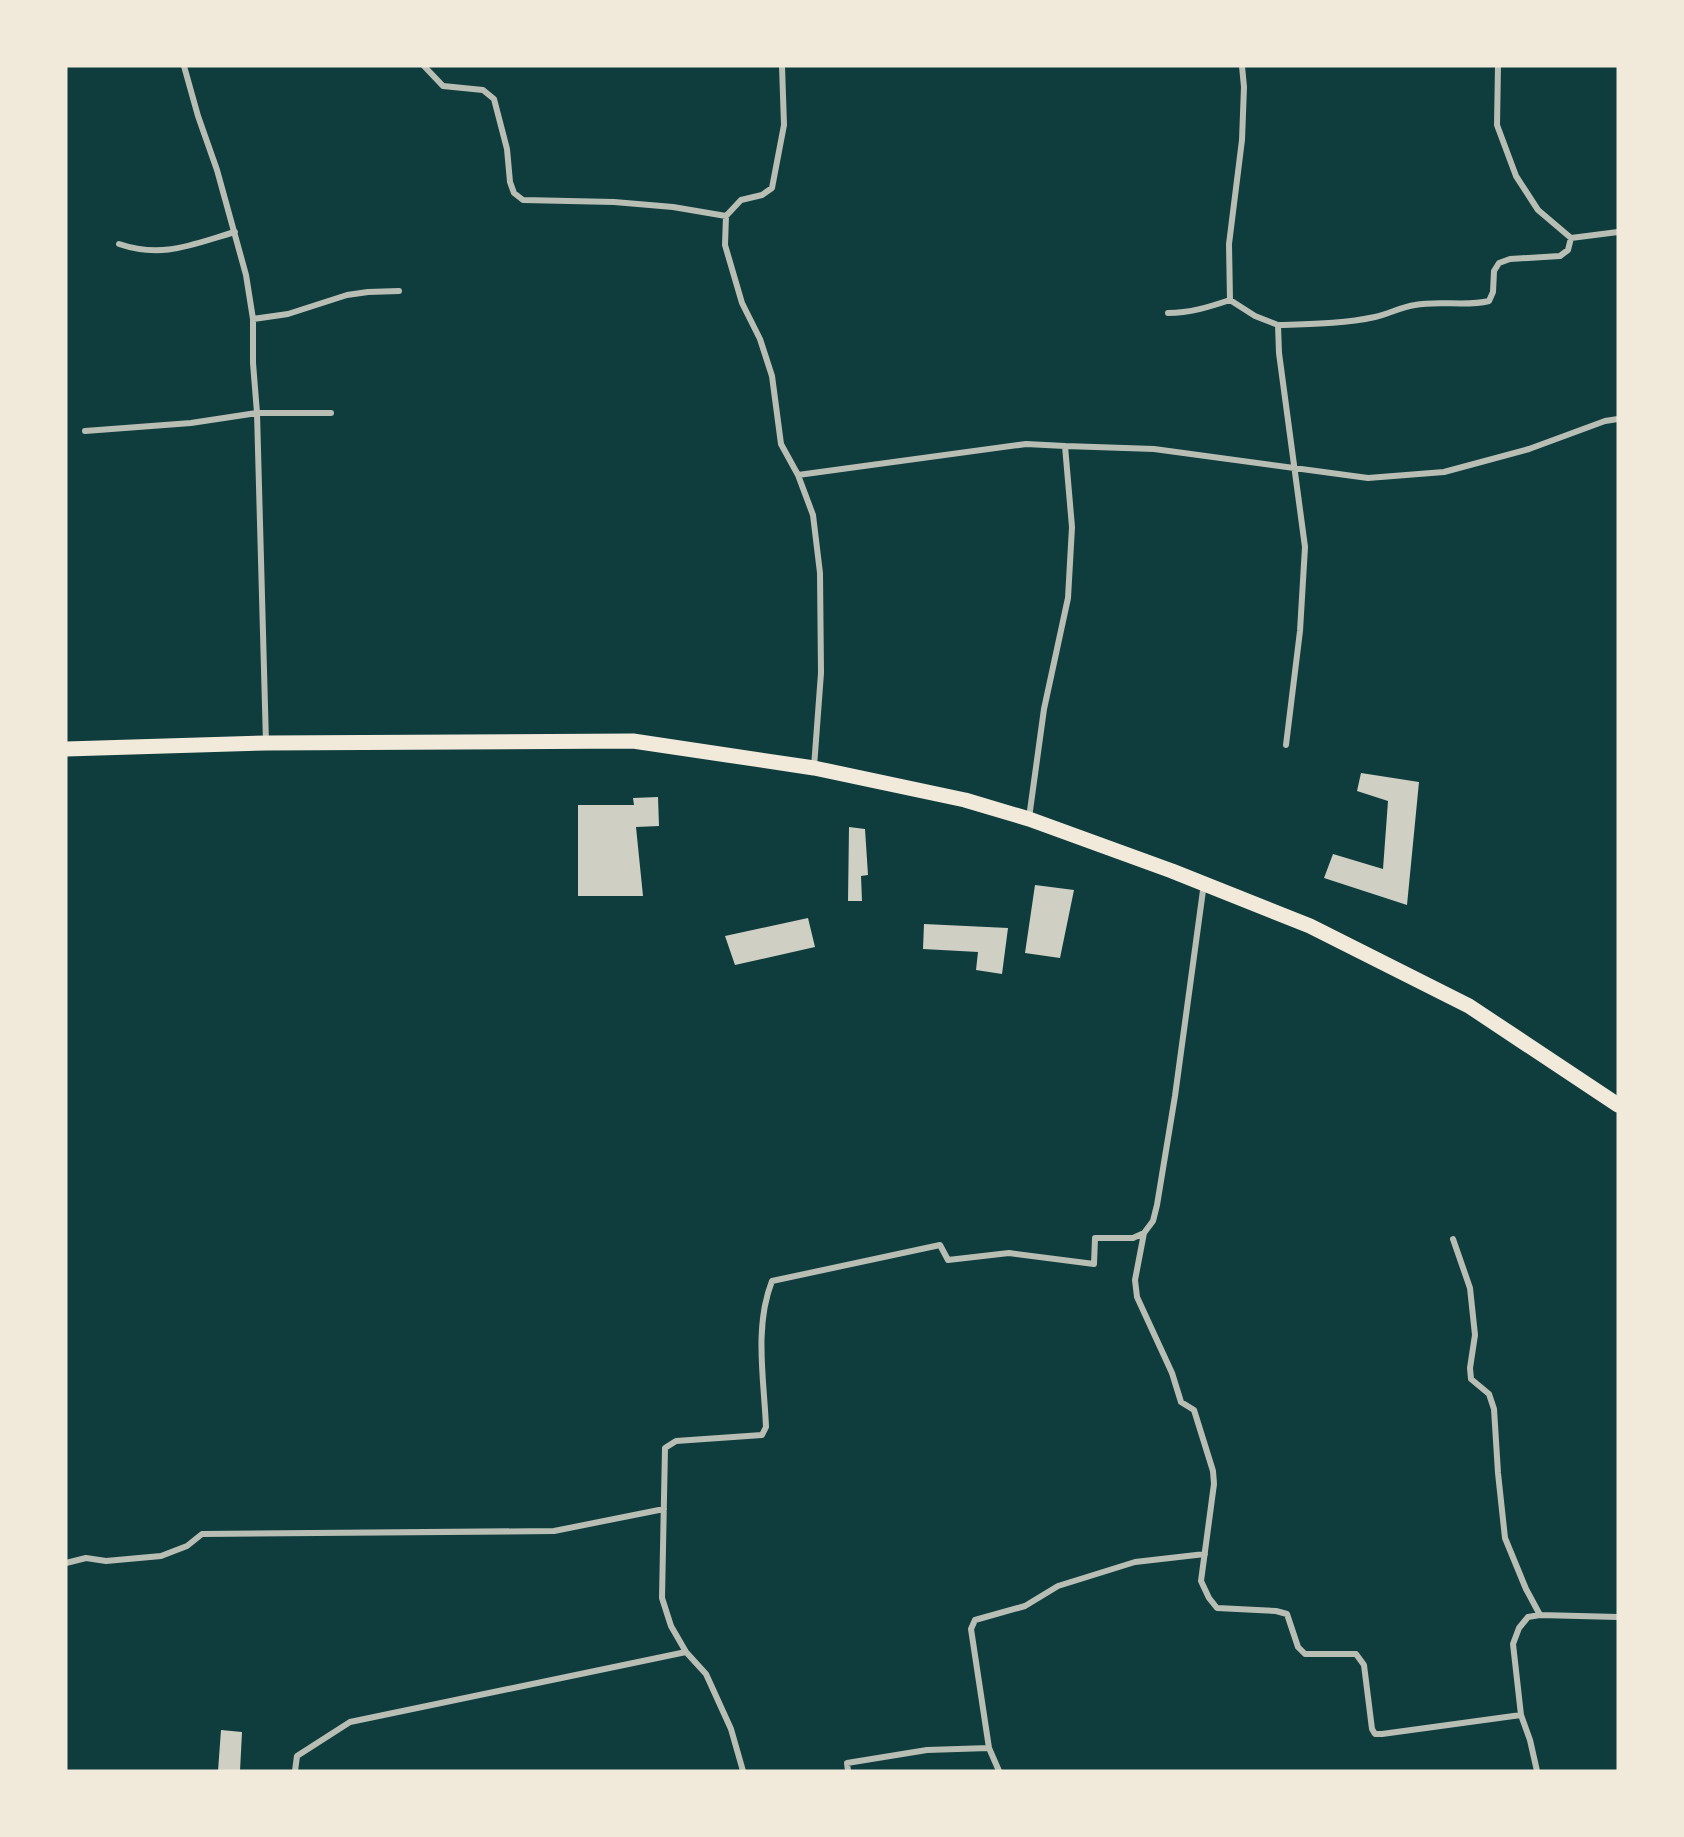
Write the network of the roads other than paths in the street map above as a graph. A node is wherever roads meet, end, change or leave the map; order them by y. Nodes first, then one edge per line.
1 (184, 66) edge
2 (424, 66) edge
3 (782, 66) edge
4 (1242, 66) edge
5 (1498, 66) edge
6 (726, 216) junction
7 (235, 232) junction
8 (1618, 232) edge
9 (1571, 238) junction
10 (119, 244) dead end
11 (399, 291) dead end
12 (1230, 300) junction
13 (1168, 313) dead end
14 (252, 319) junction
15 (1278, 325) junction
16 (257, 413) junction
17 (331, 413) dead end
18 (1618, 419) edge
19 (86, 431) dead end
20 (1065, 446) junction
21 (1295, 470) junction
22 (798, 475) junction
23 (266, 743) junction
24 (1286, 746) dead end
25 (66, 748) edge
26 (814, 768) junction
27 (1029, 819) junction
28 (1204, 883) junction
29 (1618, 1105) edge
30 (1144, 1233) junction
31 (1454, 1239) dead end
32 (664, 1509) junction
33 (1205, 1554) junction
34 (66, 1563) edge
35 (1540, 1615) junction
36 (1618, 1617) edge
37 (686, 1652) junction
38 (1521, 1715) junction
39 (989, 1748) junction
40 (295, 1771) edge
41 (743, 1771) edge
42 (848, 1771) edge
43 (999, 1771) edge
44 (1538, 1771) edge

1 - 7 street
2 - 6 street
3 - 6 street
4 - 12 street
5 - 9 street
6 - 22 street
7 - 10 street
7 - 14 street
8 - 9 street
9 - 15 street
11 - 14 street
12 - 13 street
12 - 15 street
14 - 16 street
15 - 21 street
16 - 17 street
16 - 19 street
16 - 23 street
18 - 21 street
20 - 21 street
20 - 22 street
20 - 27 street
21 - 24 street
22 - 26 street
23 - 25 main road
23 - 26 main road
26 - 27 main road
27 - 28 main road
28 - 29 main road
28 - 30 street
30 - 32 street
30 - 33 street
31 - 35 street
32 - 34 street
32 - 37 street
33 - 38 street
33 - 39 street
35 - 36 street
35 - 38 street
37 - 40 street
37 - 41 street
38 - 44 street
39 - 42 street
39 - 43 street

